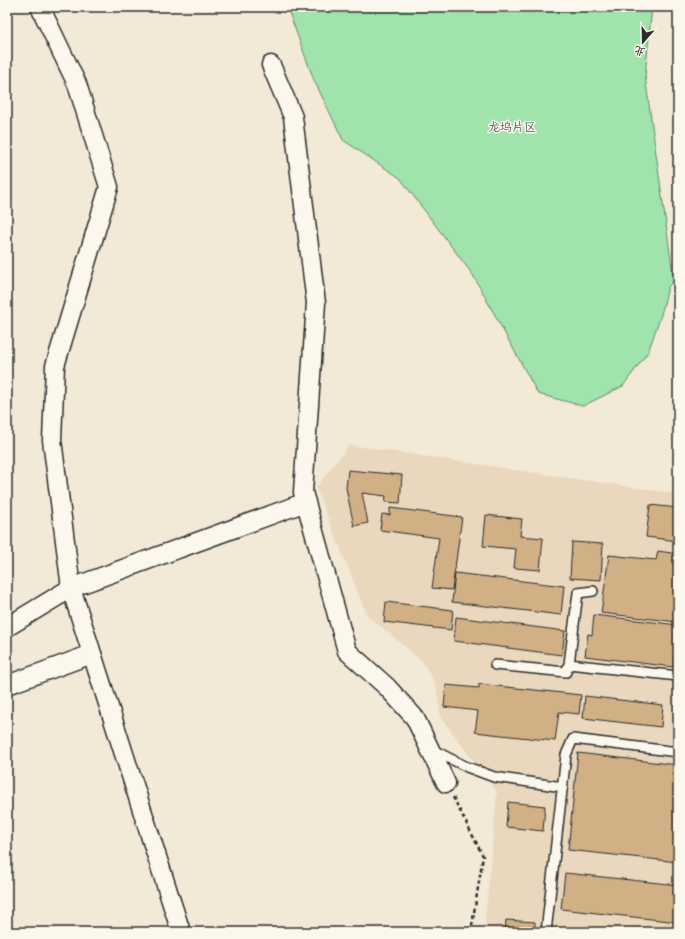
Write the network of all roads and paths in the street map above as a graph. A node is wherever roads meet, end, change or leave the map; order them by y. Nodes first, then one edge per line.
1 (40, 7) edge
2 (271, 65) dead end
3 (306, 502) junction
4 (71, 588) junction
5 (593, 591) dead end
6 (7, 627) edge
7 (92, 654) junction
8 (495, 664) dead end
9 (569, 664) junction
10 (678, 676) edge
11 (7, 685) edge
12 (429, 748) junction
13 (678, 752) edge
14 (446, 783) joint
15 (562, 787) junction
16 (181, 932) edge
17 (471, 932) edge
18 (546, 932) edge

1 - 4 street
2 - 3 street
3 - 4 street
3 - 12 street
4 - 6 street
4 - 7 street
5 - 9 lane
7 - 11 street
7 - 16 street
8 - 9 lane
9 - 10 lane
12 - 14 street
12 - 15 lane
13 - 15 lane
14 - 17 path
15 - 18 lane

